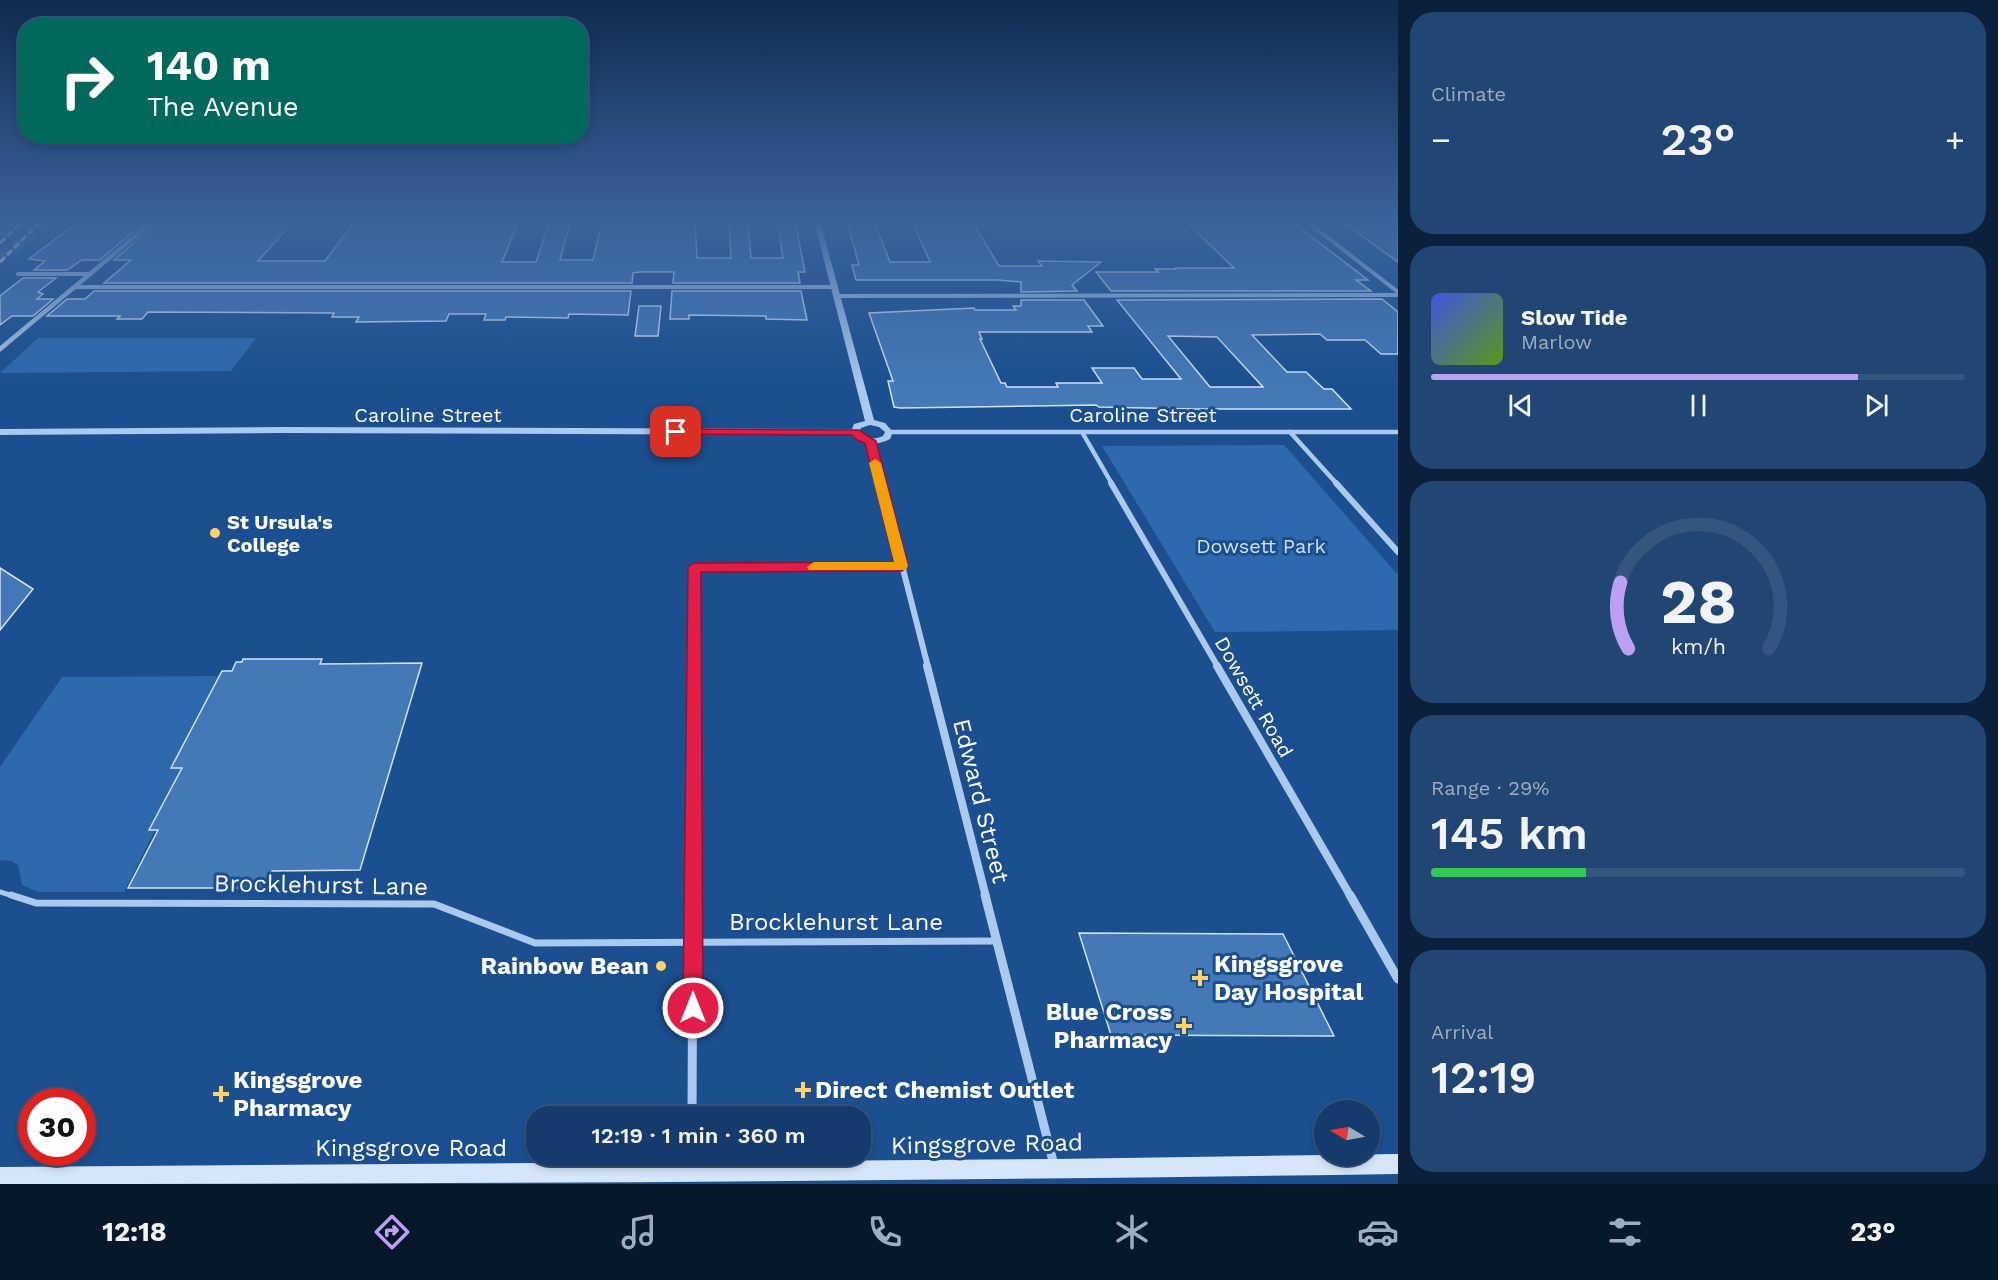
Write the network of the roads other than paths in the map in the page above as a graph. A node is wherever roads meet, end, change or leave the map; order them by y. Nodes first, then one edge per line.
1 (87, 276) edge
2 (833, 276) edge
3 (1376, 276) edge
4 (75, 287) junction
5 (836, 287) junction
6 (1398, 293) edge
7 (838, 296) junction
8 (0, 350) edge
9 (870, 422) junction
10 (0, 432) edge
11 (855, 432) junction
12 (889, 432) junction
13 (1082, 432) junction
14 (1290, 432) junction
15 (1398, 432) edge
16 (870, 441) junction
17 (1398, 552) edge
18 (902, 566) junction
19 (0, 892) edge
20 (996, 941) junction
21 (693, 942) junction
22 (1398, 979) edge
23 (692, 1106) edge
24 (1398, 1164) edge
25 (1056, 1169) junction
26 (682, 1171) edge
27 (0, 1177) edge
28 (578, 1178) edge
29 (171, 1180) edge

1 - 4 street
2 - 5 street
3 - 6 street
4 - 5 street
4 - 8 street
5 - 7 street
6 - 7 street
7 - 9 street
9 - 11 street
9 - 12 street
10 - 11 street, Caroline Street
11 - 16 street
12 - 13 street, Caroline Street
12 - 16 street
13 - 14 street, Caroline Street
13 - 22 street, Dowsett Road
14 - 15 street, Caroline Street
14 - 17 street
16 - 18 street, Edward Street
18 - 20 street, Edward Street
18 - 21 street
19 - 21 lane, Brocklehurst Lane
20 - 21 lane, Brocklehurst Lane
20 - 25 street, Edward Street
21 - 23 street
24 - 25 main road, Kingsgrove Road
25 - 26 main road, Kingsgrove Road
26 - 28 main road, Kingsgrove Road
27 - 29 main road, Kingsgrove Road
28 - 29 main road, Kingsgrove Road

